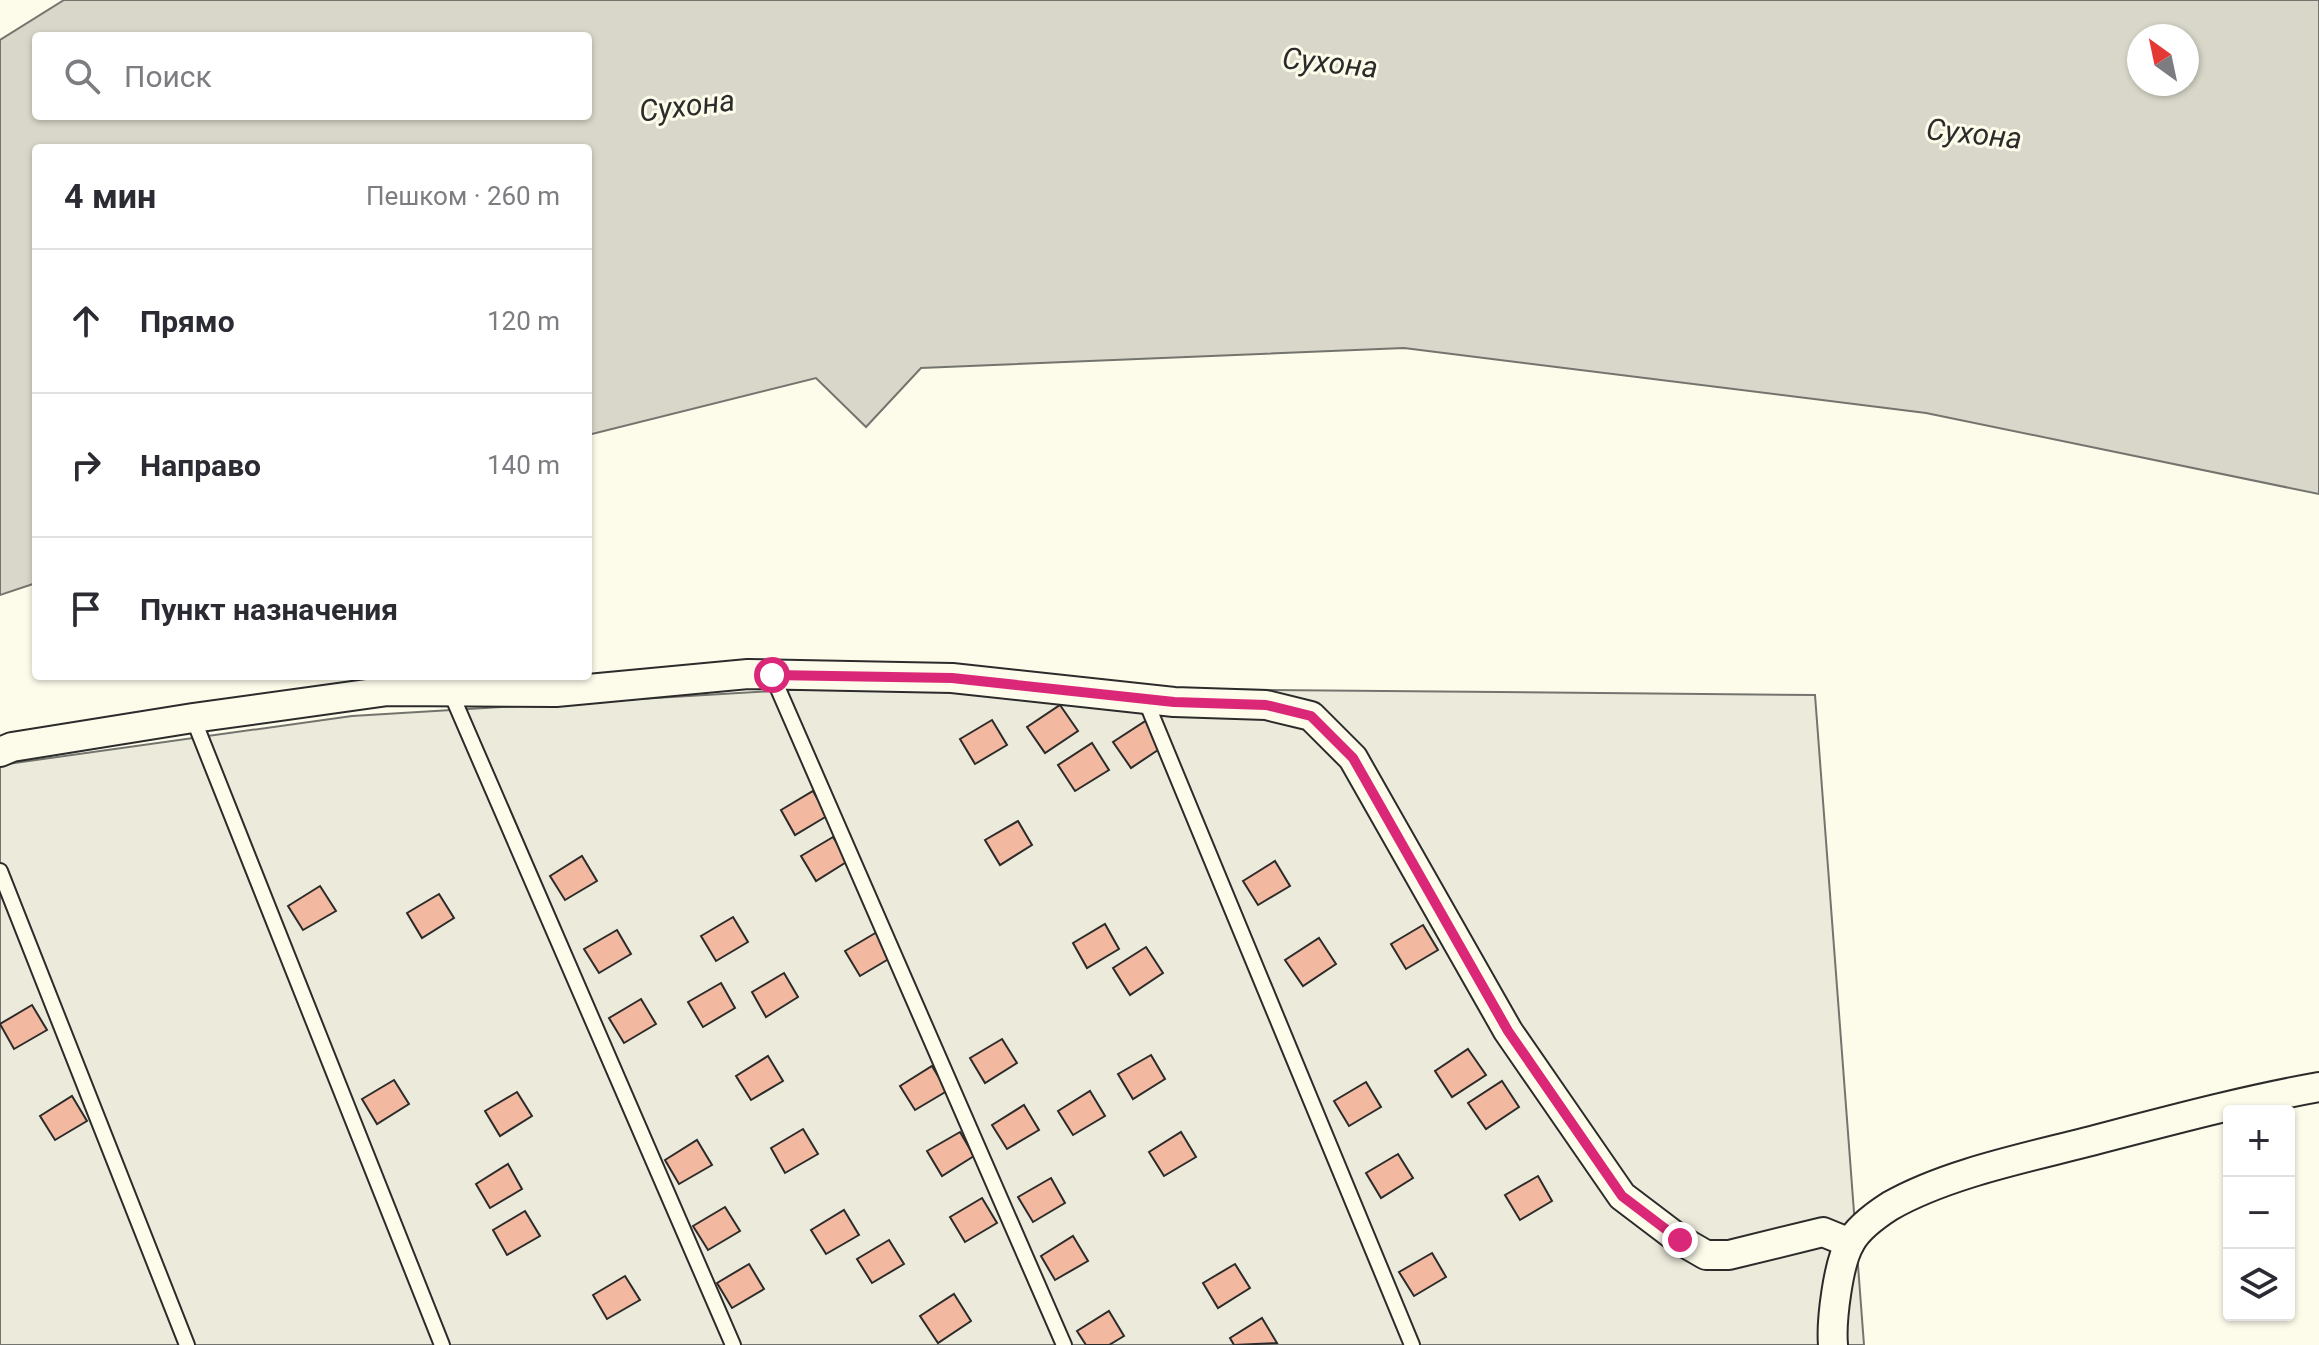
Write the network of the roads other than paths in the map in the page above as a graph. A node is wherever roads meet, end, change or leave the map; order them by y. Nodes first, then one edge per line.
1 (772, 675) junction
2 (450, 691) junction
3 (1145, 699) junction
4 (193, 718) junction
5 (0, 752) edge
6 (0, 871) edge
7 (2319, 1087) edge
8 (1850, 1243) junction
9 (187, 1345) edge
10 (442, 1345) edge
11 (733, 1345) edge
12 (1064, 1345) edge
13 (1412, 1345) edge
14 (1833, 1345) edge

1 - 2 street
1 - 3 street
1 - 12 lane
2 - 4 street
2 - 11 lane
3 - 8 street
3 - 13 lane
4 - 5 street
4 - 10 lane
6 - 9 lane
7 - 8 street
8 - 14 street

